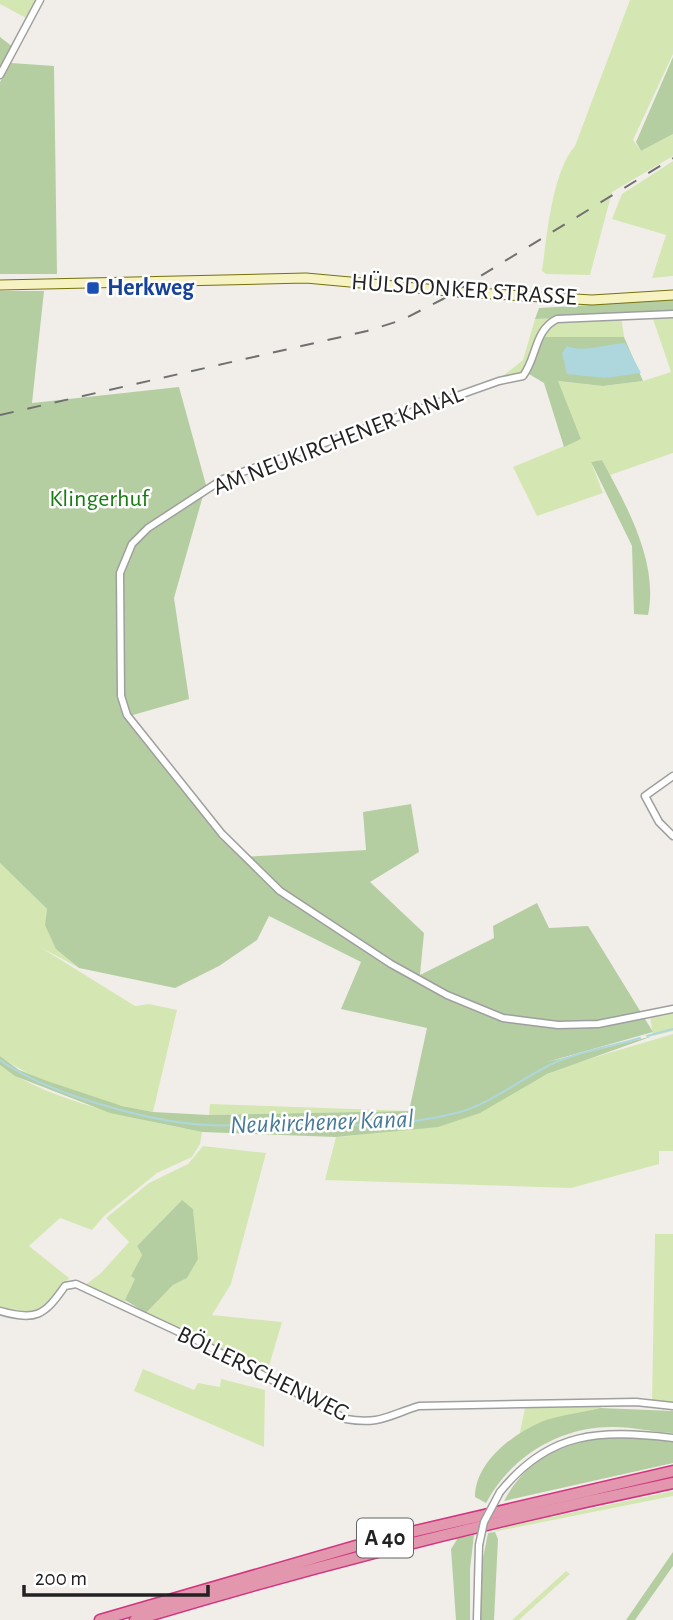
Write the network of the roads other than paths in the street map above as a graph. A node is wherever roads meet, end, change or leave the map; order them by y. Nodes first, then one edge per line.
1 (40, 0) edge
2 (0, 75) edge
3 (0, 285) edge
4 (673, 295) edge
5 (673, 314) edge
6 (476, 389) joint
7 (673, 776) edge
8 (673, 836) edge
9 (673, 1009) edge
10 (0, 1311) edge
11 (673, 1406) edge
12 (673, 1438) edge
13 (673, 1471) edge
14 (673, 1483) edge
15 (100, 1620) edge
16 (135, 1620) edge
17 (477, 1620) edge

1 - 2 street
3 - 4 main road, HÜLSDONKER STRASSE, bridge
5 - 6 street, HÜLSDONKER STRASSE
6 - 9 street, AM NEUKIRCHENER KANAL
7 - 8 street
10 - 11 street, BÖLLERSCHENWEG
12 - 17 street, bridge
13 - 15 highway, A 40
14 - 16 highway, A 40

